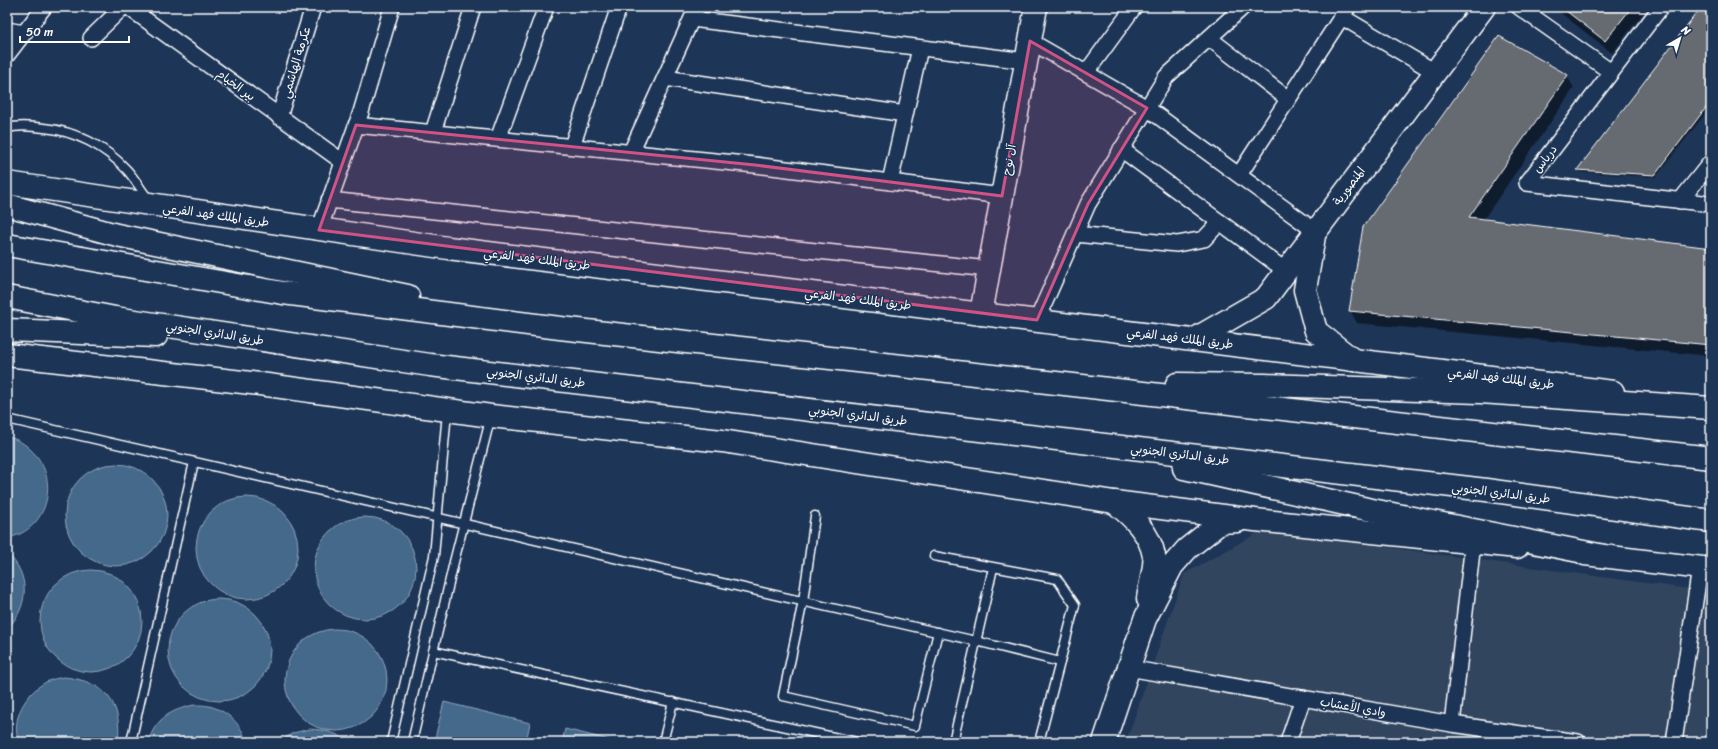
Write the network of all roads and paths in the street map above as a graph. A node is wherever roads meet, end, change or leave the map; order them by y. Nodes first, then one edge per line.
1 (44, 7) edge
2 (123, 7) edge
3 (128, 7) edge
4 (313, 7) edge
5 (392, 7) edge
6 (473, 7) edge
7 (546, 7) edge
8 (619, 7) edge
9 (1134, 7) edge
10 (1243, 7) edge
11 (1484, 7) edge
12 (1519, 7) edge
13 (1661, 7) edge
14 (1037, 9) edge
15 (1345, 12) edge
16 (694, 13) edge
17 (7, 30) edge
18 (24, 33) junction
19 (91, 38) dead end
20 (1209, 38) junction
21 (920, 48) junction
22 (1028, 51) junction
23 (7, 55) edge
24 (1435, 72) junction
25 (1611, 72) junction
26 (1086, 73) junction
27 (665, 78) junction
28 (1288, 99) junction
29 (1147, 108) junction
30 (905, 114) junction
31 (280, 117) junction
32 (356, 125) junction
33 (7, 128) edge
34 (433, 132) junction
35 (498, 139) junction
36 (572, 146) junction
37 (1121, 149) junction
38 (631, 152) junction
39 (343, 162) junction
40 (1711, 162) edge
41 (1239, 176) junction
42 (890, 182) junction
43 (7, 183) edge
44 (1002, 196) junction
45 (329, 200) junction
46 (1680, 201) junction
47 (1711, 204) edge
48 (7, 205) edge
49 (153, 205) junction
50 (1220, 222) junction
51 (319, 230) junction
52 (1315, 231) junction
53 (1074, 234) junction
54 (7, 245) edge
55 (990, 269) junction
56 (1286, 271) junction
57 (7, 296) edge
58 (982, 314) junction
59 (1037, 320) junction
60 (560, 328) junction
61 (7, 330) edge
62 (1193, 340) junction
63 (336, 351) junction
64 (7, 355) edge
65 (1353, 360) junction
66 (1056, 382) junction
67 (1711, 404) edge
68 (1711, 408) edge
69 (447, 411) junction
70 (491, 416) junction
71 (7, 419) edge
72 (1004, 433) junction
73 (1711, 458) edge
74 (194, 462) junction
75 (1114, 502) junction
76 (815, 516) dead end
77 (437, 517) junction
78 (1256, 520) junction
79 (1706, 520) edge
80 (464, 524) junction
81 (1472, 542) junction
82 (934, 556) dead end
83 (1604, 556) junction
84 (992, 568) junction
85 (1706, 568) edge
86 (803, 601) junction
87 (1145, 619) junction
88 (938, 632) junction
89 (976, 641) junction
90 (433, 651) junction
91 (1060, 662) junction
92 (1128, 668) junction
93 (1303, 698) junction
94 (673, 702) junction
95 (1452, 724) junction
96 (1569, 741) edge
97 (131, 742) edge
98 (392, 742) edge
99 (412, 742) edge
100 (663, 742) edge
101 (857, 742) edge
102 (953, 742) edge
103 (1039, 742) edge
104 (1104, 742) edge
105 (1288, 742) edge
106 (1674, 742) edge

1 - 18 street
2 - 19 street
3 - 31 street, بير الخيام
4 - 31 street, عكرمة الهاشمي
5 - 32 street
6 - 34 street
7 - 35 street
8 - 36 street
9 - 26 street
10 - 20 street
11 - 24 main road, المنصورية
12 - 25 street
13 - 25 street, درباس
14 - 22 main road, آل نوح
15 - 24 street
15 - 28 street
16 - 21 street
16 - 27 street
17 - 18 street
18 - 23 street
20 - 28 street
20 - 29 street
21 - 22 street
21 - 30 street
22 - 26 street
22 - 44 main road, آل نوح
24 - 52 main road, المنصورية
25 - 46 street, درباس
26 - 29 street
27 - 30 street
27 - 38 street
28 - 41 street
29 - 37 street
29 - 41 street
30 - 42 street
31 - 39 street, بير الخيام
32 - 34 street
32 - 39 street
33 - 49 lane
34 - 35 street
35 - 36 street
36 - 38 street
37 - 50 street
37 - 53 street
38 - 42 street
39 - 45 street
40 - 46 street
41 - 52 street
42 - 44 street
43 - 49 main road, طريق الملك فهد الفرعي
44 - 55 main road, آل نوح
45 - 51 street
45 - 55 street
46 - 47 street, درباس
48 - 60 main road
49 - 51 main road, طريق الملك فهد الفرعي
50 - 53 street
50 - 56 street
51 - 58 main road, طريق الملك فهد الفرعي
52 - 56 main road, المنصورية
52 - 65 main road
53 - 59 street
54 - 60 main road
55 - 58 main road, آل نوح
56 - 62 main road, المنصورية
57 - 63 main road, طريق الدائري الجنوبي
58 - 59 main road, طريق الملك فهد الفرعي
59 - 62 main road, طريق الملك فهد الفرعي
60 - 66 main road
61 - 63 main road
62 - 65 main road, طريق الملك فهد الفرعي
63 - 72 main road, طريق الدائري الجنوبي
64 - 69 main road
65 - 67 main road, طريق الملك فهد الفرعي
66 - 68 main road
66 - 73 main road
69 - 70 main road
69 - 77 lane
70 - 75 main road
70 - 80 lane
71 - 74 lane
72 - 79 main road, طريق الدائري الجنوبي
72 - 83 main road
74 - 77 lane
74 - 97 lane
75 - 78 main road
75 - 87 main road
76 - 86 lane
77 - 80 lane
77 - 98 lane
78 - 81 main road
78 - 87 main road
80 - 86 lane
80 - 90 lane
81 - 83 main road
81 - 95 street
82 - 84 lane
83 - 85 main road
84 - 89 lane
84 - 91 lane
85 - 106 street
86 - 88 lane
86 - 88 lane
87 - 92 main road
88 - 89 lane
89 - 91 lane
89 - 102 lane
90 - 94 lane
90 - 99 lane
91 - 103 lane
92 - 93 street, وادي الأعشاب
92 - 104 main road
93 - 95 street, وادي الأعشاب
93 - 105 street
94 - 100 lane
94 - 101 lane
95 - 96 street, وادي الأعشاب

